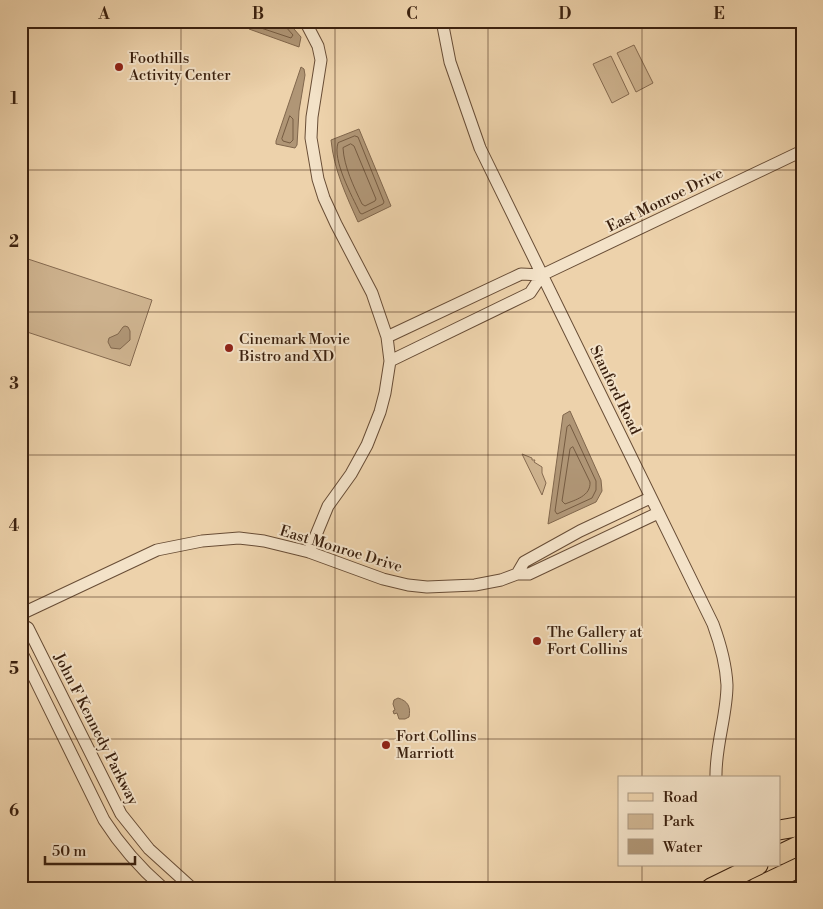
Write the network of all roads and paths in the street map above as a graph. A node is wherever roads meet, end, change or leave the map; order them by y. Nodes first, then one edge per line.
1 (305, 21) edge
2 (442, 21) edge
3 (802, 151) edge
4 (542, 275) junction
5 (387, 337) junction
6 (390, 361) junction
7 (650, 498) junction
8 (658, 513) junction
9 (309, 552) junction
10 (517, 574) junction
11 (21, 614) edge
12 (21, 624) edge
13 (21, 651) edge
14 (716, 776) edge
15 (802, 826) edge
16 (780, 830) edge
17 (802, 844) edge
18 (780, 855) edge
19 (802, 866) edge
20 (749, 872) edge
21 (163, 888) edge
22 (192, 888) edge
23 (711, 888) edge
24 (756, 888) edge

1 - 5 street
2 - 4 street, Stanford Road
3 - 4 street, East Monroe Drive
4 - 5 street, East Monroe Drive
4 - 6 street, East Monroe Drive
4 - 7 street, Stanford Road
5 - 6 street
6 - 9 street
7 - 8 street, Stanford Road
7 - 10 street
8 - 10 street, East Monroe Drive
8 - 14 street, Stanford Road
9 - 10 street, East Monroe Drive
9 - 11 street, East Monroe Drive
12 - 22 street, John F Kennedy Parkway
13 - 21 street
15 - 16 main road
17 - 18 main road
19 - 24 main road
20 - 23 main road

